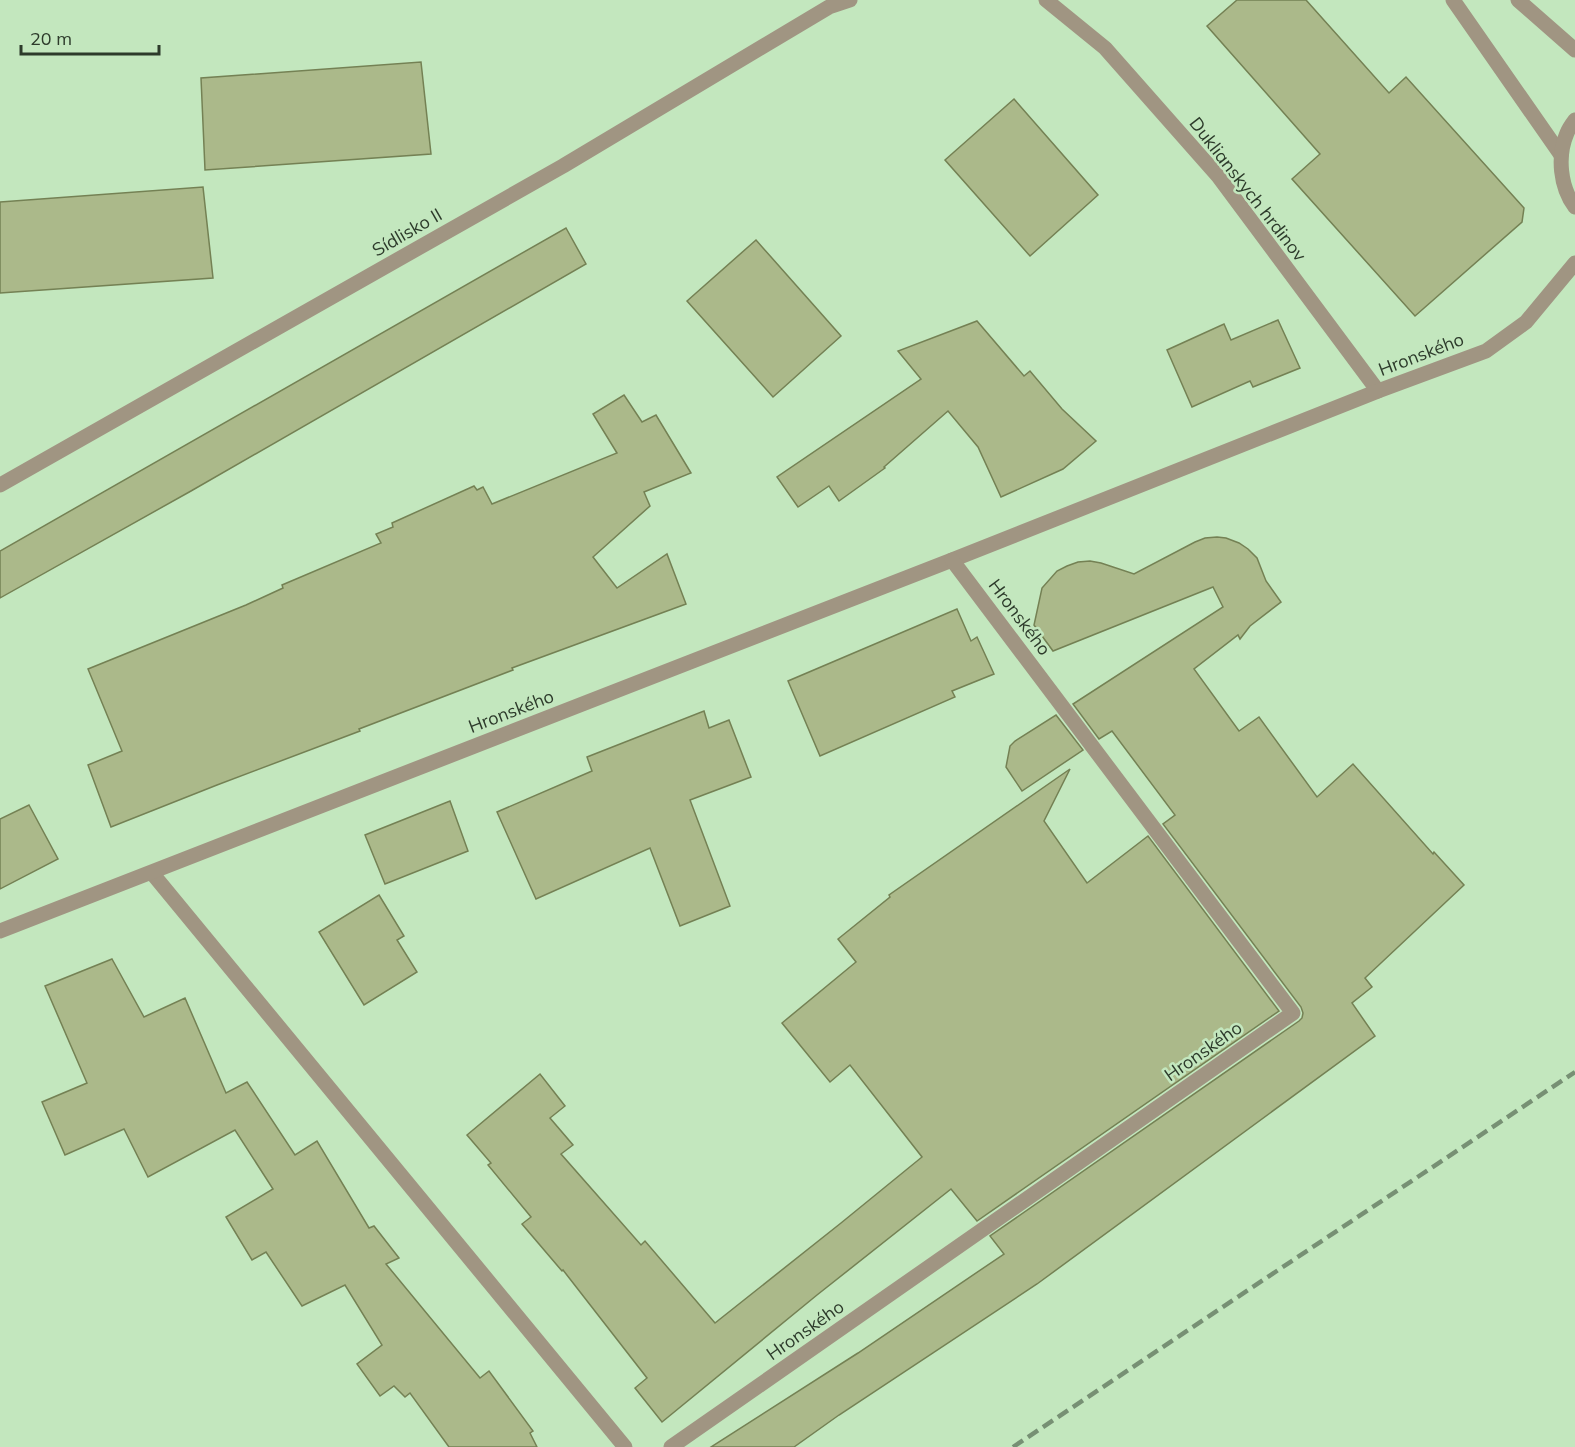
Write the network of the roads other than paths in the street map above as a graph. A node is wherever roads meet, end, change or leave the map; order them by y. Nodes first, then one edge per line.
1 (850, 0) edge
2 (1046, 0) edge
3 (1453, 0) edge
4 (1518, 0) edge
5 (830, 3) edge
6 (1575, 50) edge
7 (1575, 120) edge
8 (1561, 155) junction
9 (1575, 207) edge
10 (1575, 263) edge
11 (1378, 391) junction
12 (0, 485) edge
13 (952, 560) junction
14 (152, 873) junction
15 (0, 931) edge
16 (625, 1447) edge
17 (671, 1447) edge

1 - 5 street
2 - 11 street, Duklianskych hrdinov
3 - 8 street
4 - 6 street
5 - 12 street, Sídlisko II
7 - 8 street
8 - 9 street
10 - 11 street, Hronského
11 - 13 street, Hronského
13 - 14 street, Hronského
13 - 17 street, Hronského
14 - 15 street, Hronského
14 - 16 street

